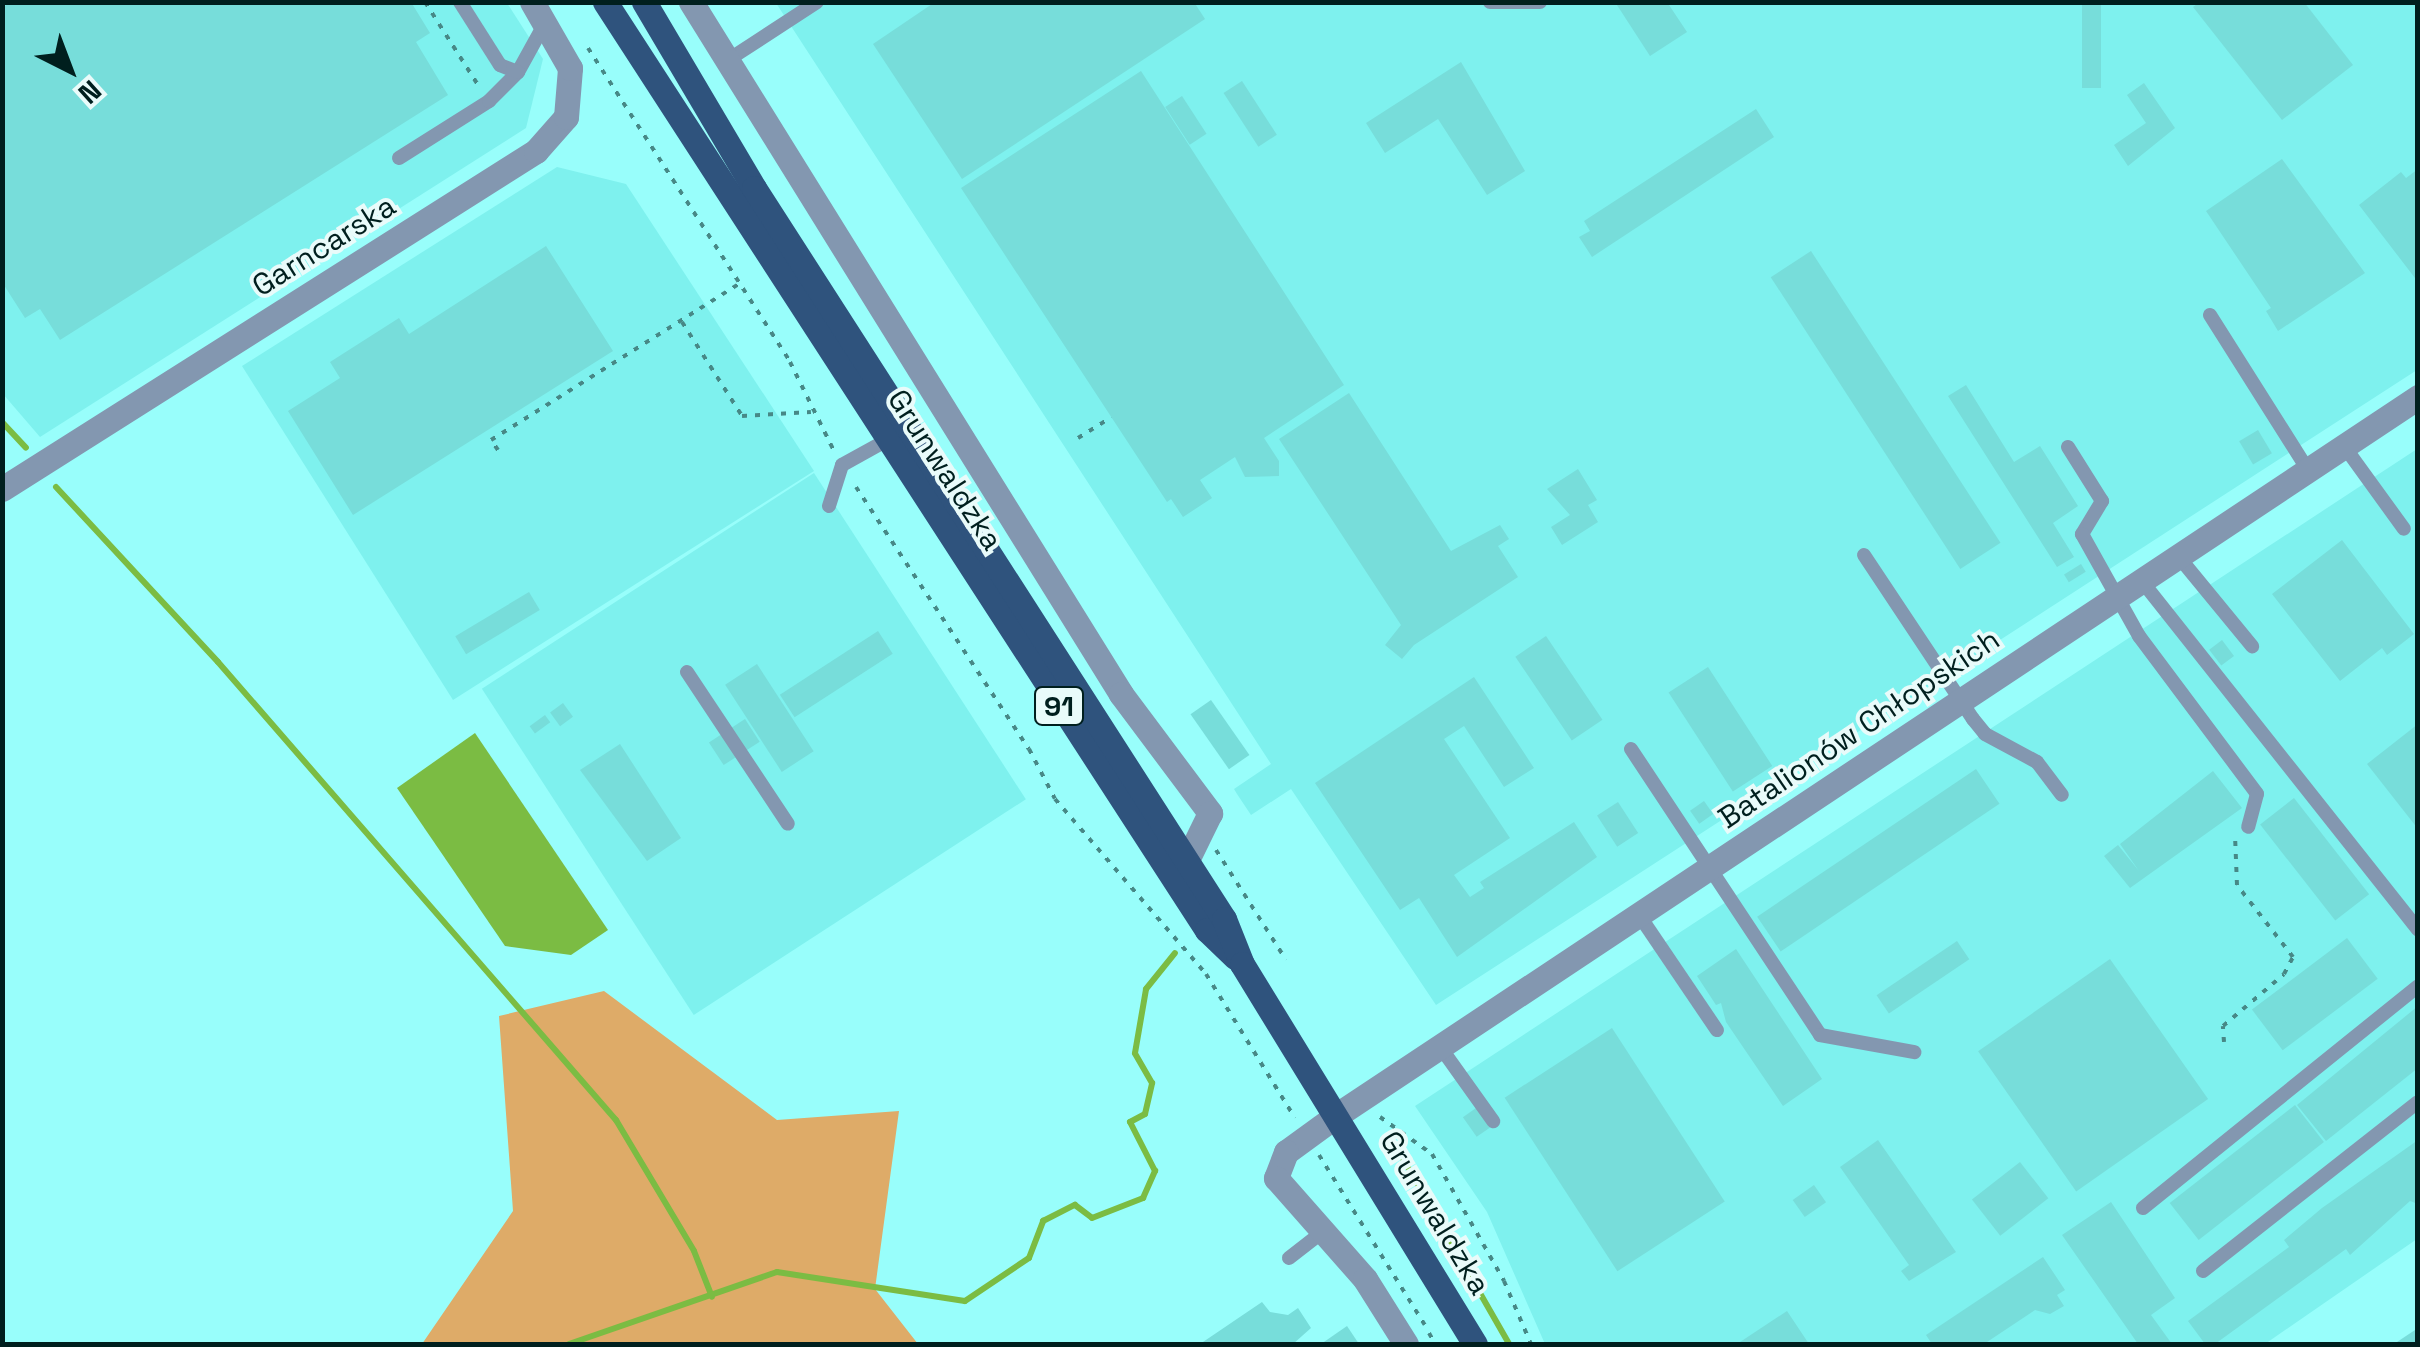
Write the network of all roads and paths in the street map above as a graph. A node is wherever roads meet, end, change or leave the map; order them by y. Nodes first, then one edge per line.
1 (425, 2) edge
2 (460, 2) edge
3 (605, 2) edge
4 (644, 2) edge
5 (691, 2) edge
6 (817, 2) edge
7 (1490, 2) edge
8 (1540, 2) edge
9 (539, 12) edge
10 (583, 41) dead end
11 (728, 60) junction
12 (518, 72) junction
13 (489, 101) junction
14 (398, 158) dead end
15 (739, 284) junction
16 (2210, 315) dead end
17 (682, 321) junction
18 (2417, 398) edge
19 (811, 412) junction
20 (1111, 417) dead end
21 (912, 432) junction
22 (1078, 438) dead end
23 (886, 440) junction
24 (2344, 446) junction
25 (2068, 447) dead end
26 (498, 450) dead end
27 (842, 465) junction
28 (2308, 470) junction
29 (2, 488) edge
30 (829, 506) dead end
31 (2404, 528) dead end
32 (1864, 555) dead end
33 (2178, 556) junction
34 (2142, 580) junction
35 (2120, 595) junction
36 (2252, 646) dead end
37 (687, 672) dead end
38 (1961, 699) junction
39 (1631, 749) dead end
40 (2062, 795) dead end
41 (1206, 820) junction
42 (788, 824) dead end
43 (2248, 827) joint
44 (1188, 860) junction
45 (1709, 870) junction
46 (1639, 915) junction
47 (2418, 929) edge
48 (1286, 960) dead end
49 (1242, 964) junction
50 (2418, 986) edge
51 (1717, 1030) dead end
52 (2224, 1042) dead end
53 (1441, 1048) junction
54 (1914, 1052) dead end
55 (2418, 1102) edge
56 (1337, 1115) junction
57 (1380, 1117) dead end
58 (1493, 1121) dead end
59 (1298, 1123) dead end
60 (1313, 1147) dead end
61 (2142, 1208) dead end
62 (1325, 1229) junction
63 (1289, 1258) dead end
64 (2204, 1271) dead end
65 (1399, 1342) edge
66 (1436, 1344) edge
67 (1474, 1344) edge
68 (1531, 1344) edge

1 - 13 path
2 - 12 lane
3 - 23 main road, Grunwaldzka / 91
4 - 21 main road, Grunwaldzka / 91
5 - 11 street
6 - 11 lane
7 - 8 lane
9 - 12 lane
9 - 29 street, Garncarska
10 - 15 path
11 - 41 street
12 - 13 lane
13 - 14 lane
15 - 17 path
15 - 19 path
16 - 28 lane
17 - 19 path
17 - 26 path
18 - 24 street, Batalionów Chłopskich
19 - 27 path
20 - 22 path
21 - 23 lane
21 - 44 main road, Grunwaldzka / 91
23 - 27 lane
23 - 49 main road, Grunwaldzka / 91
24 - 28 street, Batalionów Chłopskich
24 - 31 lane
25 - 35 lane
27 - 30 lane
27 - 59 path
28 - 33 street, Batalionów Chłopskich
32 - 38 lane
33 - 34 street, Batalionów Chłopskich
33 - 36 lane
34 - 35 street, Batalionów Chłopskich
34 - 47 lane
35 - 38 street, Batalionów Chłopskich
35 - 43 lane
37 - 42 lane
38 - 40 lane
38 - 45 street, Batalionów Chłopskich
39 - 45 lane
41 - 44 street
41 - 48 path
43 - 52 path
44 - 49 main road, Grunwaldzka / 91
45 - 46 street, Batalionów Chłopskich
45 - 54 lane
46 - 51 lane
46 - 53 street, Batalionów Chłopskich
49 - 56 main road, Grunwaldzka / 91
50 - 61 lane
53 - 56 street, Batalionów Chłopskich
53 - 58 lane
55 - 64 lane
56 - 62 street, Grunwaldzka
56 - 67 main road, Grunwaldzka / 91
57 - 68 path
60 - 66 path
62 - 63 lane
62 - 65 street, Grunwaldzka

